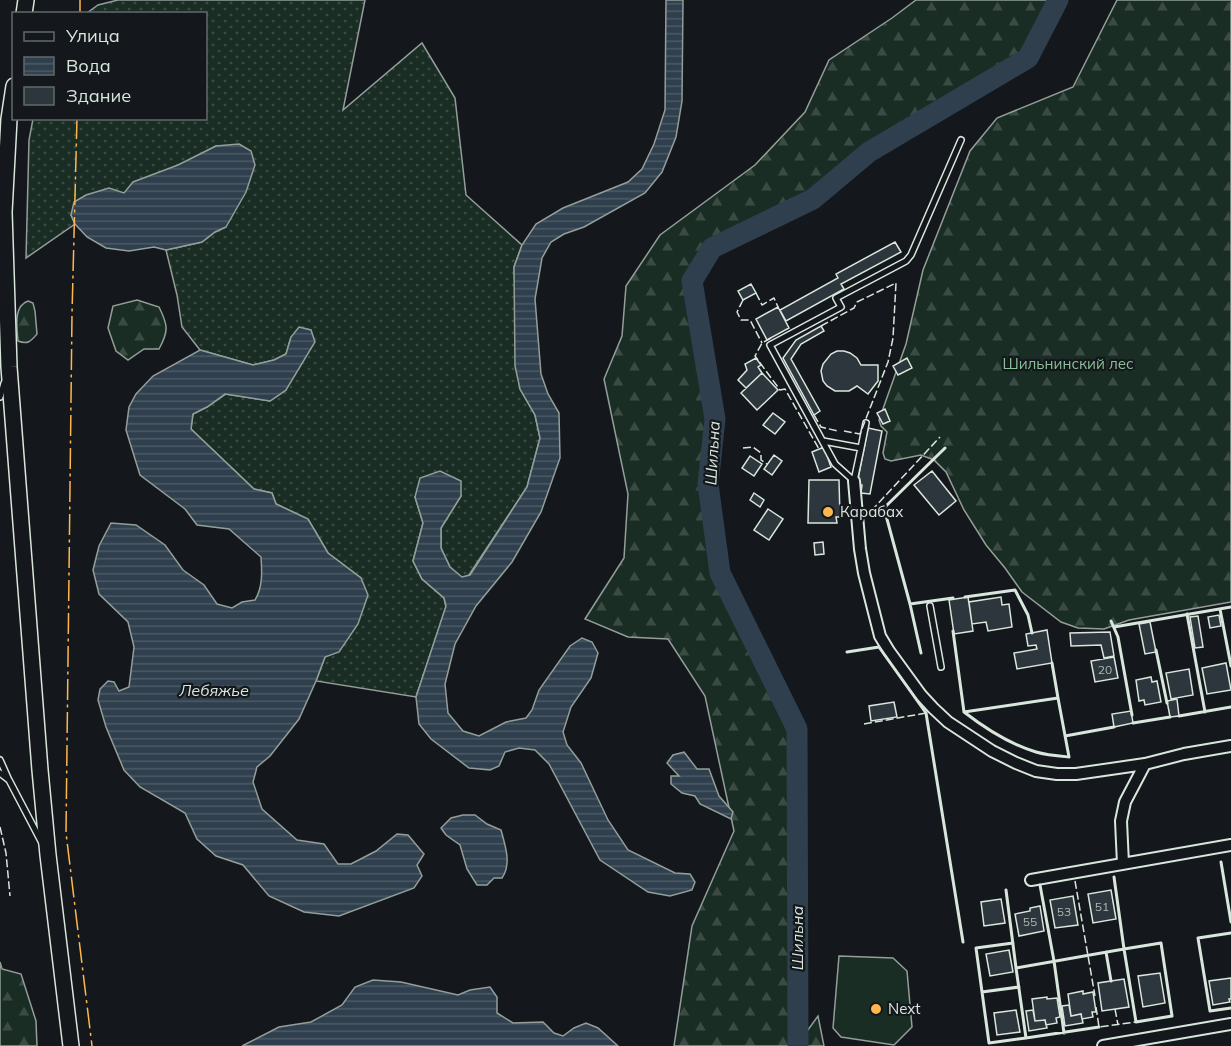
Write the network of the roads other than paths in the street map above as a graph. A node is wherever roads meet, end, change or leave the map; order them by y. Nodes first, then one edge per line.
1 (12, 99) edge
2 (961, 140) dead end
3 (2, 216) edge
4 (9, 367) junction
5 (0, 397) edge
6 (866, 423) dead end
7 (823, 441) junction
8 (861, 448) junction
9 (855, 482) junction
10 (930, 606) dead end
11 (941, 667) dead end
12 (1231, 746) edge
13 (0, 760) edge
14 (1145, 764) junction
15 (0, 772) edge
16 (9, 780) junction
17 (1231, 845) edge
18 (48, 855) junction
19 (1123, 864) junction
20 (1031, 880) dead end
21 (1231, 1024) edge
22 (70, 1046) edge
23 (1103, 1046) edge

1 - 3 street
2 - 7 lane
3 - 4 street
4 - 5 lane
4 - 18 street
6 - 8 lane
7 - 8 lane
7 - 9 lane
8 - 9 lane
9 - 14 street
10 - 11 lane
12 - 14 street
13 - 16 lane
14 - 19 street
15 - 16 lane
16 - 18 lane
17 - 19 street
18 - 22 street
19 - 20 street
21 - 23 street

